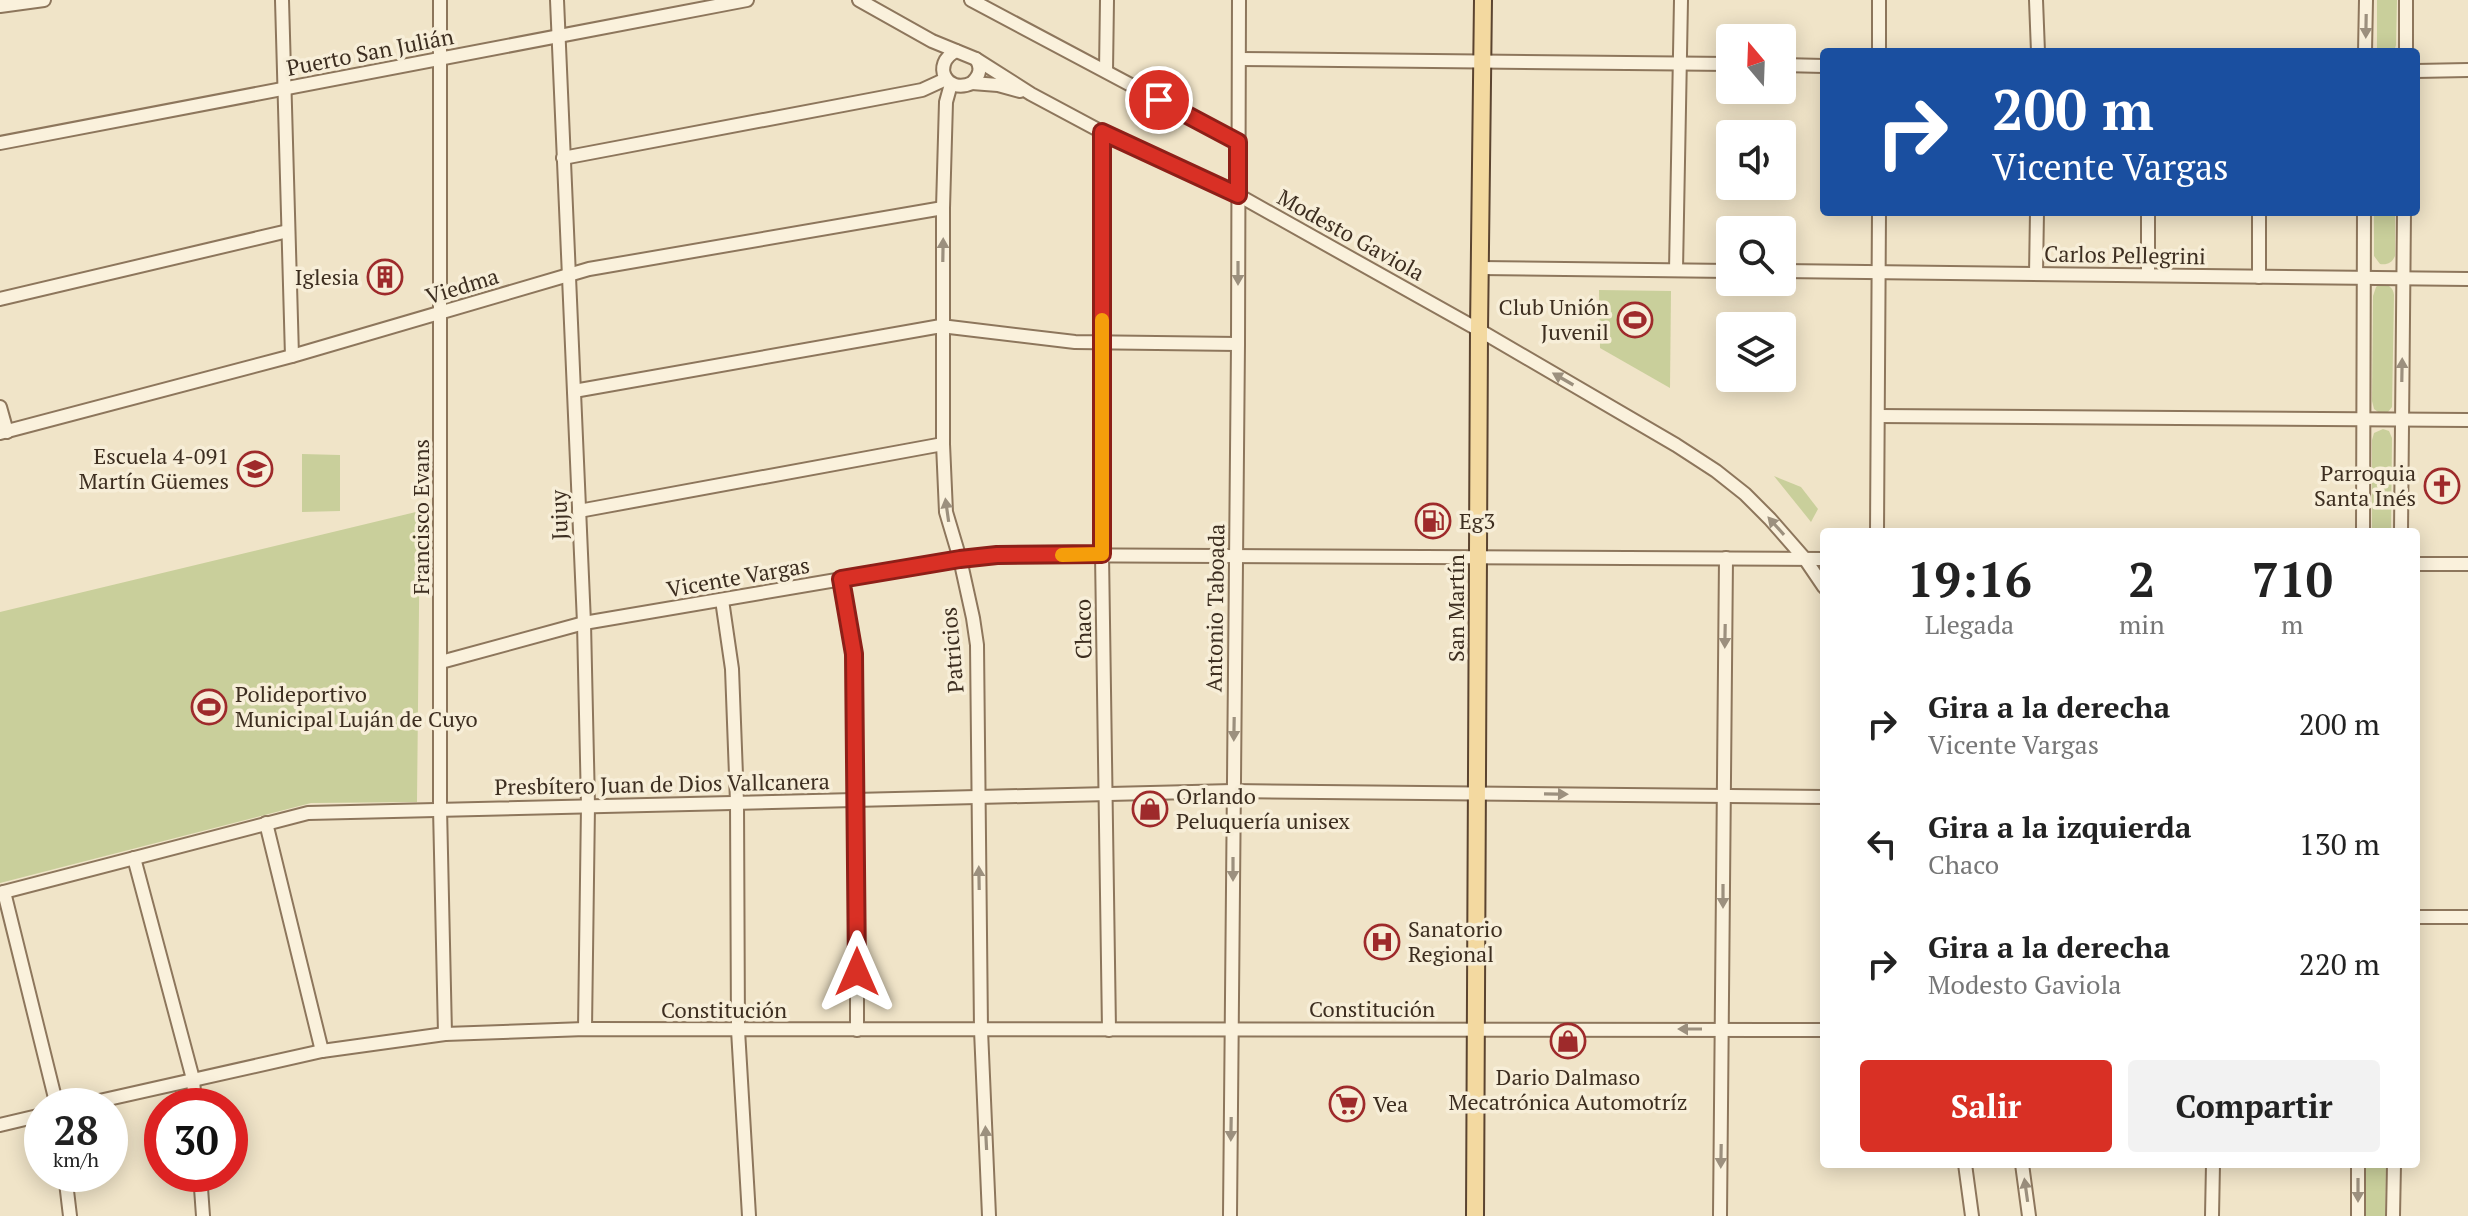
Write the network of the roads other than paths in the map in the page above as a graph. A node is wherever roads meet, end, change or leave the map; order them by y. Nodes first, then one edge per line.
1 (44, 0) edge
2 (282, 0) edge
3 (440, 0) edge
4 (557, 0) edge
5 (747, 0) edge
6 (859, 0) edge
7 (971, 0) edge
8 (1107, 0) edge
9 (1239, 0) edge
10 (1483, 0) edge
11 (1681, 0) edge
12 (1879, 0) edge
13 (2036, 0) edge
14 (2366, 0) edge
15 (2406, 0) edge
16 (0, 6) edge
17 (557, 37) junction
18 (932, 41) junction
19 (1879, 48) edge
20 (2038, 48) edge
21 (2365, 48) edge
22 (2406, 48) edge
23 (956, 51) junction
24 (440, 59) junction
25 (976, 59) junction
26 (1239, 59) junction
27 (1483, 60) junction
28 (1681, 62) junction
29 (1716, 63) edge
30 (943, 65) junction
31 (1796, 65) edge
32 (1820, 66) edge
33 (2468, 70) edge
34 (1106, 71) junction
35 (2420, 71) edge
36 (949, 81) junction
37 (972, 83) junction
38 (283, 88) junction
39 (1031, 94) junction
40 (1102, 132) junction
41 (1238, 142) junction
42 (0, 143) edge
43 (563, 158) junction
44 (1238, 195) junction
45 (943, 208) junction
46 (1879, 216) edge
47 (2037, 216) edge
48 (2148, 216) edge
49 (2259, 216) edge
50 (2364, 216) edge
51 (2404, 216) edge
52 (288, 231) junction
53 (1480, 268) junction
54 (1676, 270) junction
55 (1716, 271) edge
56 (1796, 271) edge
57 (1878, 272) junction
58 (2036, 274) junction
59 (569, 275) junction
60 (2148, 275) junction
61 (2259, 277) junction
62 (2364, 278) junction
63 (2403, 279) junction
64 (2468, 279) edge
65 (0, 299) edge
66 (441, 314) junction
67 (941, 326) junction
68 (1479, 330) junction
69 (1102, 342) junction
70 (1238, 344) junction
71 (292, 356) junction
72 (574, 391) junction
73 (0, 407) edge
74 (1878, 416) junction
75 (2364, 420) junction
76 (2401, 420) junction
77 (2468, 420) edge
78 (3, 432) edge
79 (943, 444) junction
80 (579, 511) junction
81 (1877, 528) edge
82 (2363, 528) edge
83 (2401, 528) edge
84 (1102, 554) junction
85 (1236, 556) junction
86 (1478, 556) junction
87 (1726, 558) junction
88 (960, 559) junction
89 (1805, 559) junction
90 (1820, 559) edge
91 (2420, 564) edge
92 (2468, 564) edge
93 (841, 579) junction
94 (1820, 581) edge
95 (722, 600) junction
96 (584, 623) junction
97 (441, 662) junction
98 (1233, 791) junction
99 (1478, 793) junction
100 (1107, 794) junction
101 (1724, 796) junction
102 (978, 797) junction
103 (1820, 797) edge
104 (857, 800) junction
105 (737, 802) junction
106 (588, 805) junction
107 (440, 808) junction
108 (266, 823) junction
109 (134, 858) junction
110 (2, 893) edge
111 (2420, 917) edge
112 (2468, 917) edge
113 (585, 1029) junction
114 (1233, 1029) junction
115 (1474, 1029) junction
116 (738, 1030) junction
117 (857, 1030) junction
118 (981, 1030) junction
119 (1109, 1030) junction
120 (1723, 1030) junction
121 (1820, 1030) edge
122 (445, 1034) junction
123 (322, 1051) junction
124 (193, 1079) junction
125 (52, 1088) edge
126 (194, 1088) edge
127 (128, 1094) edge
128 (24, 1119) edge
129 (0, 1125) edge
130 (1966, 1168) edge
131 (2023, 1168) edge
132 (2213, 1168) edge
133 (2358, 1168) edge
134 (2394, 1168) edge
135 (67, 1192) edge
136 (201, 1192) edge
137 (70, 1216) edge
138 (203, 1216) edge
139 (749, 1216) edge
140 (989, 1216) edge
141 (1230, 1216) edge
142 (1475, 1216) edge
143 (1720, 1216) edge
144 (1972, 1216) edge
145 (2029, 1216) edge
146 (2212, 1216) edge
147 (2358, 1216) edge
148 (2393, 1216) edge

1 - 16 street
2 - 38 street
3 - 24 street, Francisco Evans
4 - 17 street, Jujuy
5 - 17 street, Puerto San Julián
6 - 18 street, Modesto Gaviola
7 - 34 street
8 - 34 street
9 - 26 street, Antonio Taboada
10 - 27 main road, San Martín
11 - 28 street
12 - 19 street
13 - 20 street
14 -> 21 street
15 - 22 street
17 - 24 street, Puerto San Julián
17 - 43 street, Jujuy
18 - 23 street, Modesto Gaviola
18 - 30 street
23 - 25 street, Modesto Gaviola
23 - 30 street
24 - 38 street, Puerto San Julián
24 - 66 street, Francisco Evans
25 - 37 street
25 - 39 street, Modesto Gaviola
26 - 27 street
26 - 41 street, Antonio Taboada
27 - 28 street
27 - 53 main road, San Martín
28 - 29 street
28 - 54 street
30 - 36 street
31 - 32 street
33 - 35 street
34 - 41 street
36 - 37 street
36 - 43 street
36 - 45 street, Patricios
37 - 39 street, Modesto Gaviola
38 - 42 street, Puerto San Julián
38 - 52 street
39 - 40 street, Modesto Gaviola
40 - 44 street, Modesto Gaviola
40 - 69 street, Chaco
41 - 44 street, Antonio Taboada
43 - 59 street, Jujuy
44 - 68 street, Modesto Gaviola
44 -> 70 street, Antonio Taboada
45 - 59 street, Viedma
67 -> 45 street, Patricios
46 - 57 street
47 - 58 street
48 - 60 street
49 - 61 street
50 - 62 street
51 - 63 street
52 - 65 street
52 - 71 street
53 - 54 street
53 - 68 main road, San Martín
54 - 55 street
56 - 57 street, Carlos Pellegrini
57 - 58 street, Carlos Pellegrini
57 - 74 street
58 - 60 street, Carlos Pellegrini
59 - 66 street, Viedma
59 - 72 street, Jujuy
60 - 61 street, Carlos Pellegrini
61 - 62 street, Carlos Pellegrini
62 - 63 street, Carlos Pellegrini
62 - 75 street
63 - 64 street, Carlos Pellegrini
76 -> 63 street
66 - 71 street, Viedma
66 - 97 street, Francisco Evans
67 - 69 street
67 - 72 street
67 - 79 street, Patricios
68 - 86 main road, San Martín
89 -> 68 street, Modesto Gaviola
69 - 70 street
69 - 84 street, Chaco
70 - 85 street, Antonio Taboada
71 - 78 street, Viedma
72 - 80 street, Jujuy
73 - 78 street
74 - 75 street
74 - 81 street
75 - 76 street
75 - 82 street
76 - 77 street
76 - 83 street
79 - 80 street
88 -> 79 street, Patricios
80 - 96 street, Jujuy
84 - 85 street, Vicente Vargas
84 - 88 street, Vicente Vargas
84 - 100 street, Chaco
85 - 86 street, Vicente Vargas
85 -> 98 street, Antonio Taboada
86 - 87 street, Vicente Vargas
86 - 99 main road, San Martín
87 - 89 street, Vicente Vargas
87 -> 101 street
88 - 93 street, Vicente Vargas
88 - 102 street, Patricios
89 - 90 street, Vicente Vargas
89 - 94 street, Modesto Gaviola
91 - 92 street
93 - 95 street, Vicente Vargas
93 - 104 street
95 - 96 street, Vicente Vargas
95 - 105 street
96 - 97 street, Vicente Vargas
96 - 106 street, Jujuy
97 - 107 street, Francisco Evans
98 - 99 street, Presbítero Juan de Dios Vallcanera
98 - 100 street, Presbítero Juan de Dios Vallcanera
98 -> 114 street, Antonio Taboada
99 -> 101 street, Presbítero Juan de Dios Vallcanera
99 - 115 main road, San Martín
100 - 102 street, Presbítero Juan de Dios Vallcanera
100 - 119 street, Chaco
101 - 103 street, Presbítero Juan de Dios Vallcanera
101 -> 120 street
102 - 104 street, Presbítero Juan de Dios Vallcanera
118 -> 102 street, Patricios
104 - 105 street, Presbítero Juan de Dios Vallcanera
104 - 117 street
105 - 106 street, Presbítero Juan de Dios Vallcanera
105 - 116 street
106 - 107 street, Presbítero Juan de Dios Vallcanera
106 - 113 street, Jujuy
107 - 108 street, Presbítero Juan de Dios Vallcanera
107 - 122 street, Francisco Evans
108 - 109 street, Presbítero Juan de Dios Vallcanera
108 - 123 street
109 - 110 street, Presbítero Juan de Dios Vallcanera
109 - 124 street
110 - 125 street
111 - 112 street
113 - 116 street, Constitución
113 - 122 street, Constitución
114 - 115 street, Constitución
114 - 119 street, Constitución
114 -> 141 street, Antonio Taboada
120 -> 115 street, Constitución
115 - 142 main road, San Martín
116 - 117 street, Constitución
116 - 139 street
117 - 118 street, Constitución
118 - 119 street, Constitución
140 -> 118 street, Patricios
120 - 121 street, Constitución
120 -> 143 street
122 - 123 street, Constitución
123 - 124 street, Constitución
124 - 126 street
124 - 127 street, Constitución
128 - 129 street
130 - 144 street
145 -> 131 street
132 - 146 street
133 -> 147 street
134 - 148 street
135 - 137 street
136 - 138 street

